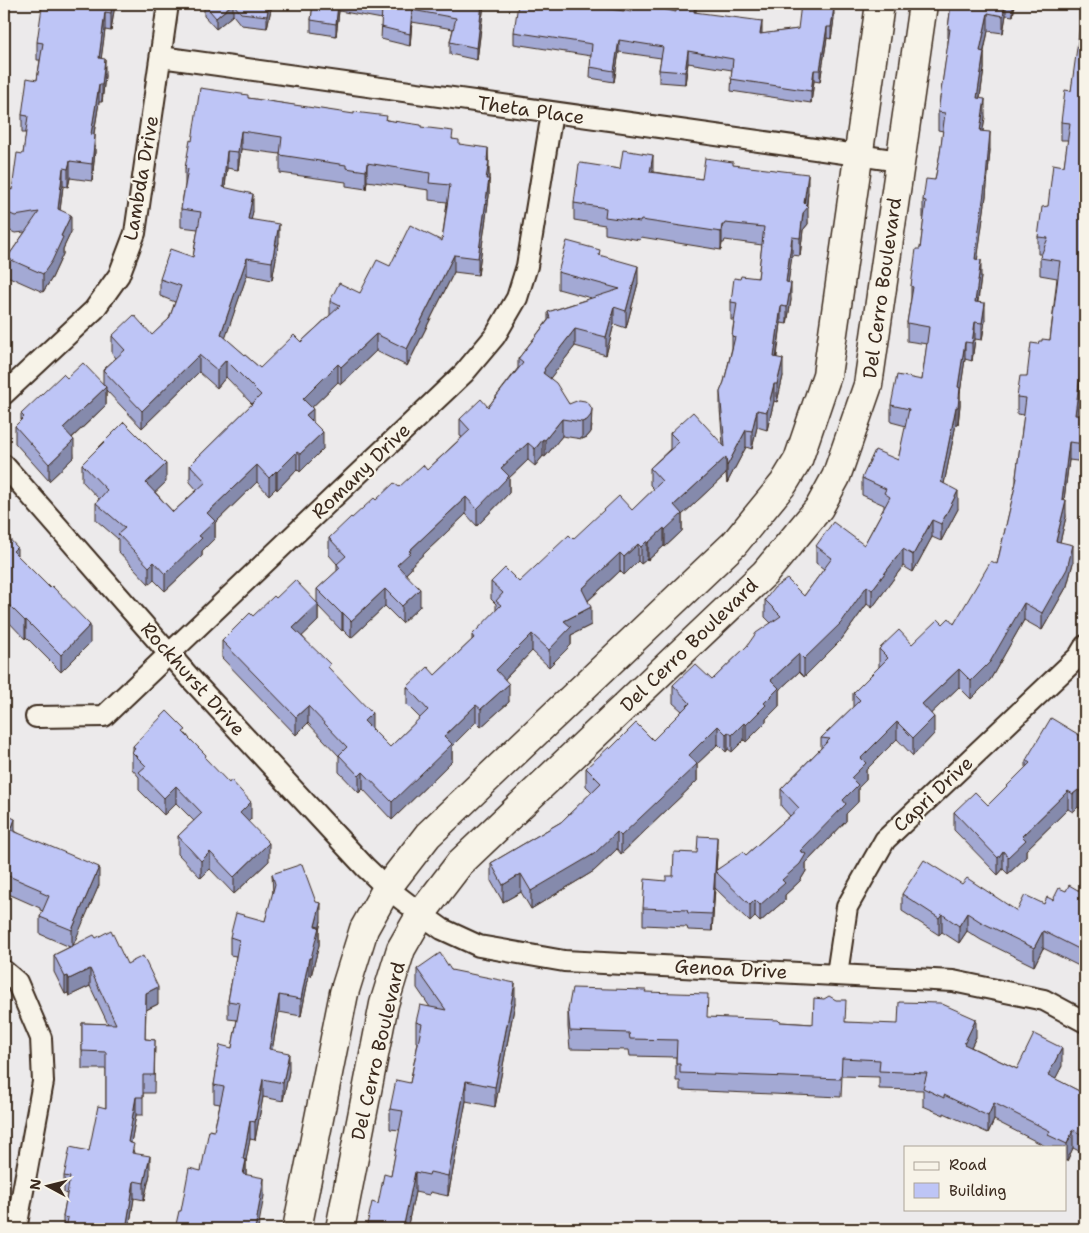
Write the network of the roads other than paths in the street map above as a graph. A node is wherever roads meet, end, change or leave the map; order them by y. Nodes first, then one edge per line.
1 (168, 4) edge
2 (880, 4) edge
3 (923, 4) edge
4 (161, 57) junction
5 (552, 113) junction
6 (858, 155) junction
7 (900, 161) junction
8 (4, 394) edge
9 (4, 465) edge
10 (1083, 654) edge
11 (170, 655) junction
12 (36, 718) dead end
13 (387, 888) junction
14 (421, 914) junction
15 (4, 971) edge
16 (837, 974) junction
17 (1085, 1022) edge
18 (16, 1229) edge
19 (298, 1229) edge
20 (340, 1229) edge

1 - 4 street, Lambda Drive
2 - 6 street
3 - 7 street, Del Cerro Boulevard
4 - 5 street, Theta Place
4 - 8 street, Lambda Drive
5 - 6 street, Theta Place
5 - 11 street, Romany Drive
6 - 7 street, Theta Place
6 - 13 street
7 - 14 street, Del Cerro Boulevard
9 - 11 street, Rockhurst Drive
10 - 16 street, Capri Drive
11 - 12 street, Romany Drive
11 - 13 street, Rockhurst Drive
13 - 14 street, Genoa Drive
13 - 19 street
14 - 16 street, Genoa Drive
14 - 20 street, Del Cerro Boulevard
15 - 18 street
16 - 17 street, Genoa Drive

